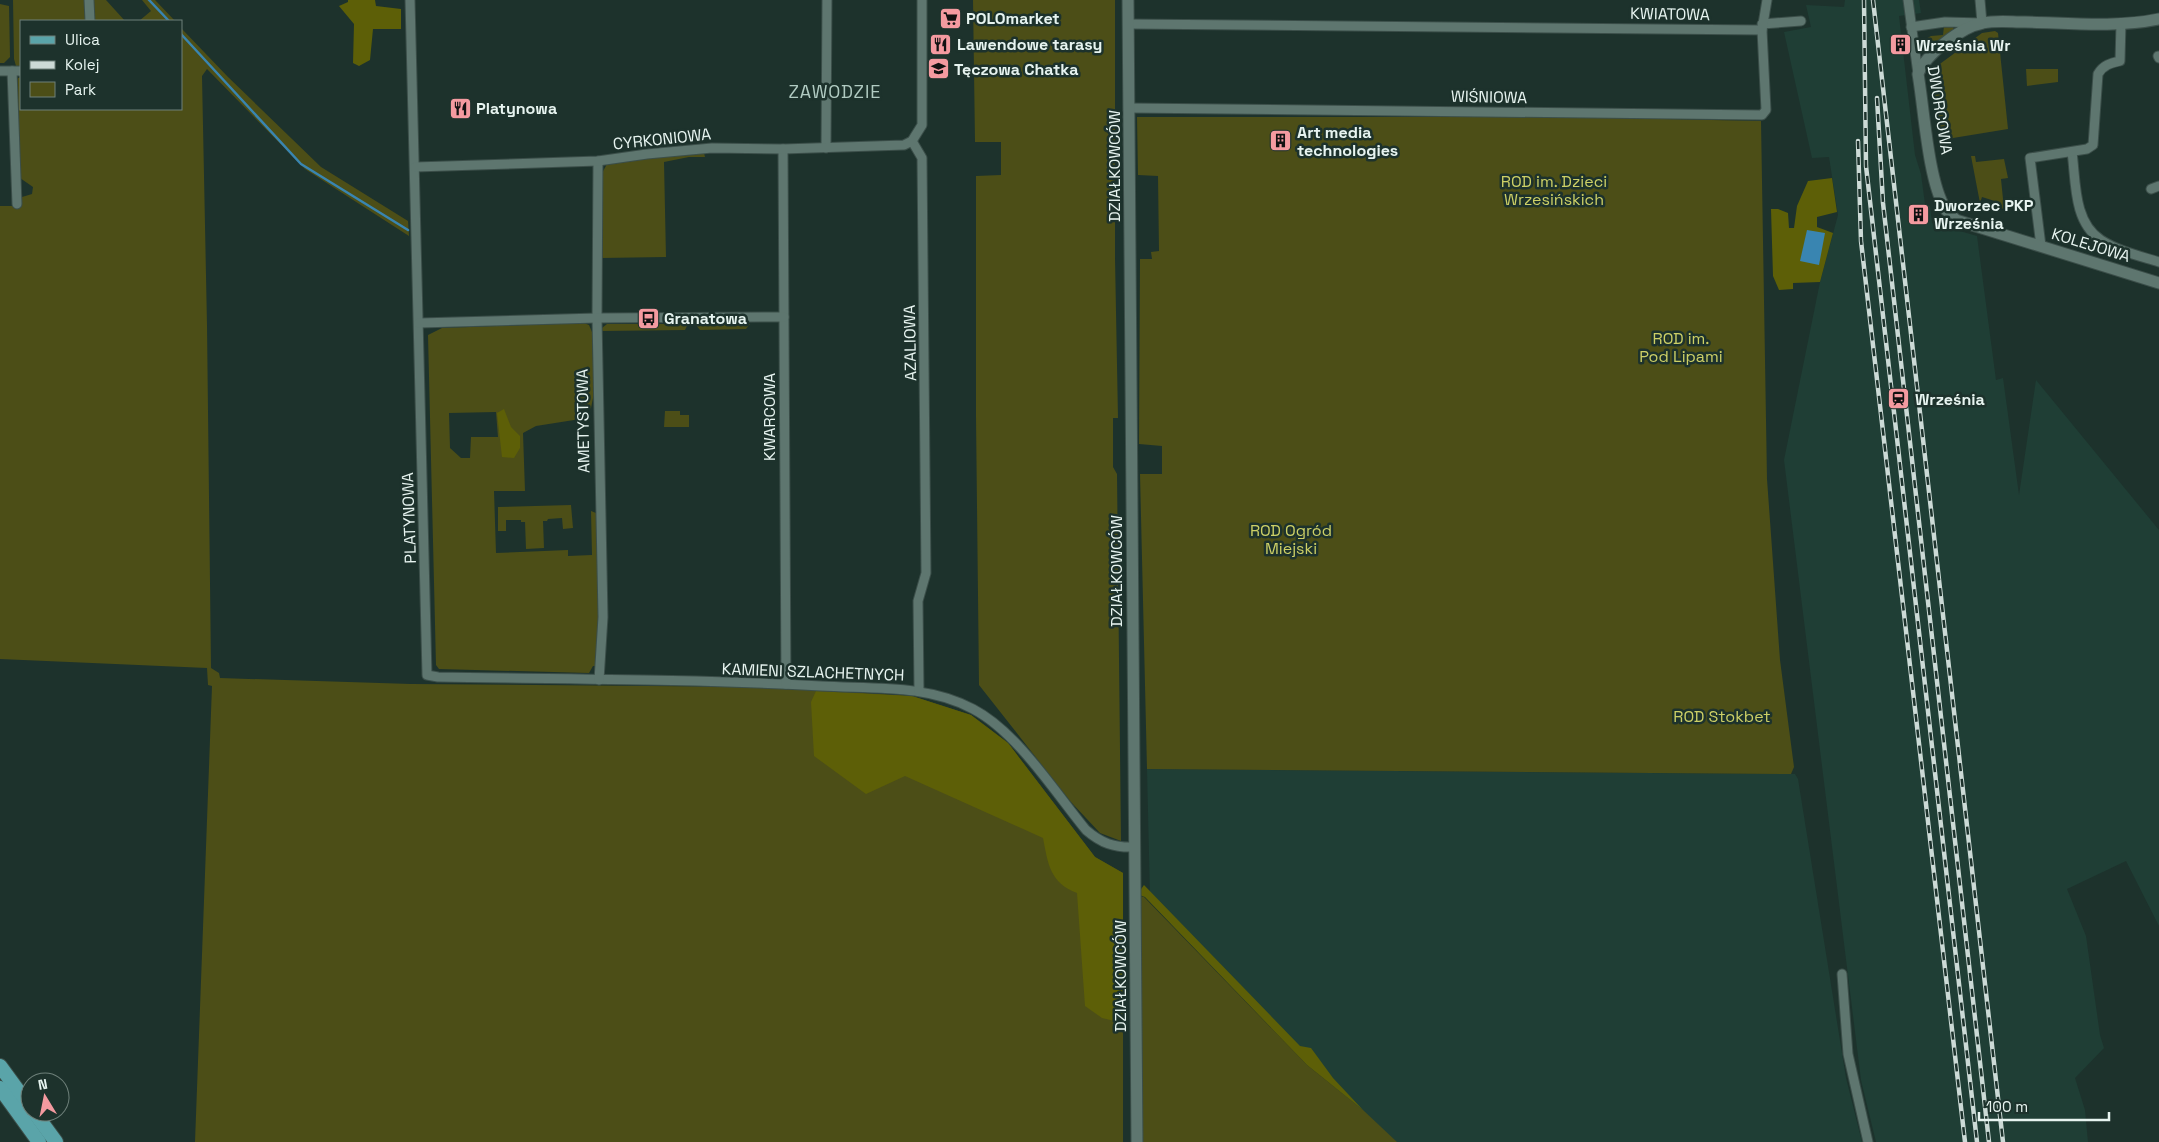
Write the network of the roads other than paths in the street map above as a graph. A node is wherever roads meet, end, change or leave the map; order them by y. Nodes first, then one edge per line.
1 (89, 0) edge
2 (410, 0) edge
3 (827, 0) edge
4 (922, 0) edge
5 (1128, 0) edge
6 (1767, 0) edge
7 (1908, 0) edge
8 (1980, 0) edge
9 (2159, 19) edge
10 (90, 20) edge
11 (1801, 21) dead end
12 (1982, 23) junction
13 (2121, 23) junction
14 (1128, 24) junction
15 (1762, 27) junction
16 (1911, 27) junction
17 (0, 71) edge
18 (16, 71) edge
19 (1918, 74) junction
20 (1130, 108) junction
21 (912, 141) junction
22 (826, 148) junction
23 (783, 149) junction
24 (2072, 152) junction
25 (598, 161) junction
26 (415, 166) junction
27 (17, 204) dead end
28 (1956, 220) joint
29 (2041, 246) junction
30 (2159, 262) edge
31 (2159, 283) edge
32 (784, 316) junction
33 (597, 318) junction
34 (419, 323) junction
35 (427, 675) joint
36 (599, 680) junction
37 (786, 684) junction
38 (919, 691) junction
39 (1135, 847) junction
40 (1842, 974) dead end
41 (0, 1066) edge
42 (0, 1088) edge
43 (20, 1093) edge
44 (41, 1122) edge
45 (39, 1142) edge
46 (56, 1142) edge
47 (1137, 1142) edge
48 (1868, 1142) edge

1 - 10 street
2 - 26 street, PLATYNOWA
3 - 22 street
4 - 21 street
5 - 14 street, DZIAŁKOWCÓW
6 - 15 street
7 - 16 street, DWORCOWA
8 - 12 street
9 - 13 street
11 - 15 street, KWIATOWA
12 - 13 street
12 - 16 street
12 - 19 street
13 - 24 street
14 - 15 street, KWIATOWA
14 - 20 street, DZIAŁKOWCÓW
15 - 20 street, WIŚNIOWA
16 - 19 street, DWORCOWA
17 - 18 street
18 - 27 street
19 - 28 street, DWORCOWA
20 - 39 street, DZIAŁKOWCÓW
21 - 22 street, CYRKONIOWA
21 - 38 street, AZALIOWA
22 - 23 street, CYRKONIOWA
23 - 25 street, CYRKONIOWA
23 - 32 street, KWARCOWA
24 - 29 street
24 - 30 street
25 - 26 street, CYRKONIOWA
25 - 33 street, AMETYSTOWA
26 - 34 street, PLATYNOWA
28 - 29 street, KOLEJOWA
29 - 31 street, KOLEJOWA
32 - 33 street
32 - 37 street, KWARCOWA
33 - 34 street
33 - 36 street, AMETYSTOWA
34 - 35 street, PLATYNOWA
35 - 36 street, KAMIENI SZLACHETNYCH
36 - 37 street, KAMIENI SZLACHETNYCH
37 - 38 street, KAMIENI SZLACHETNYCH
38 - 39 street, KAMIENI SZLACHETNYCH
39 - 47 street, DZIAŁKOWCÓW
40 - 48 street
41 - 43 main road
42 - 45 main road
44 - 46 main road

